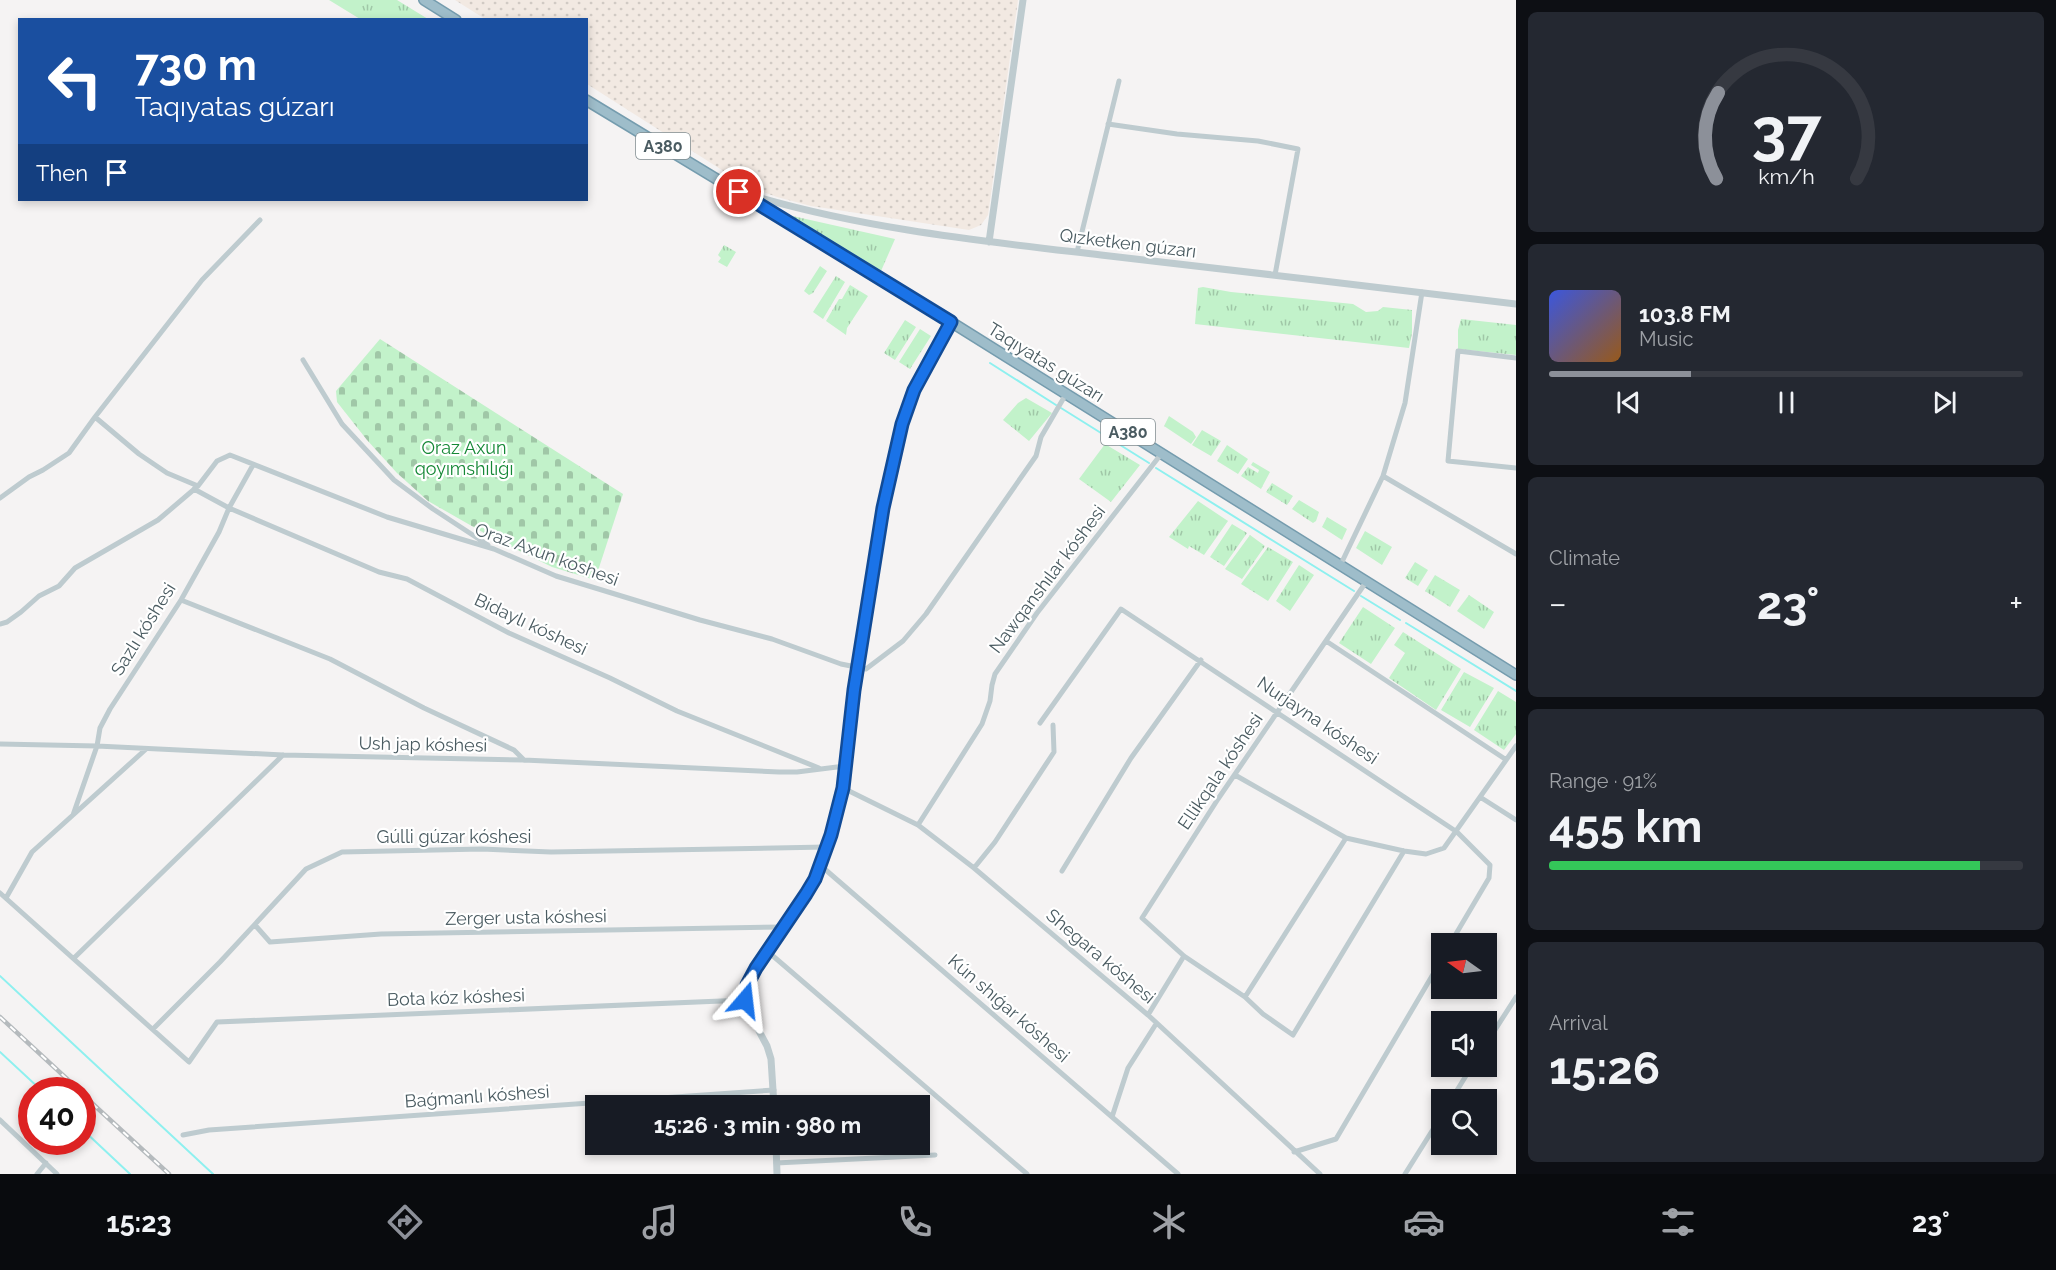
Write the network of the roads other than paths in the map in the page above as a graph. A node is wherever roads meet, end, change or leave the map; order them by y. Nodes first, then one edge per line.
1 (424, 0) edge
2 (1023, 0) edge
3 (453, 18) edge
4 (1119, 81) dead end
5 (588, 101) edge
6 (1108, 124) junction
7 (739, 192) junction
8 (260, 220) dead end
9 (989, 242) junction
10 (1077, 252) junction
11 (1275, 275) junction
12 (1422, 292) junction
13 (1516, 304) edge
14 (951, 322) junction
15 (1516, 358) edge
16 (303, 360) dead end
17 (1066, 394) junction
18 (95, 417) junction
19 (1162, 453) junction
20 (253, 465) junction
21 (1516, 468) edge
22 (1383, 476) junction
23 (196, 488) junction
24 (0, 498) edge
25 (229, 508) junction
26 (494, 549) junction
27 (1516, 554) edge
28 (1340, 566) junction
29 (1366, 582) junction
30 (181, 600) junction
31 (0, 624) edge
32 (1326, 641) junction
33 (1201, 660) junction
34 (858, 667) junction
35 (1516, 675) edge
36 (1278, 711) junction
37 (1040, 723) dead end
38 (1053, 725) dead end
39 (0, 744) edge
40 (97, 746) junction
41 (1516, 746) edge
42 (145, 750) junction
43 (283, 755) junction
44 (1505, 759) junction
45 (524, 760) junction
46 (845, 766) junction
47 (821, 769) junction
48 (1235, 775) junction
49 (843, 788) junction
50 (1480, 797) junction
51 (73, 815) junction
52 (1516, 820) edge
53 (918, 825) junction
54 (1457, 831) junction
55 (1346, 838) junction
56 (826, 847) junction
57 (1404, 851) junction
58 (820, 865) junction
59 (974, 868) junction
60 (1062, 871) dead end
61 (0, 893) edge
62 (6, 898) junction
63 (255, 925) junction
64 (783, 927) junction
65 (1456, 933) edge
66 (766, 950) junction
67 (1184, 956) junction
68 (74, 958) junction
69 (1431, 977) edge
70 (1245, 997) junction
71 (1516, 997) edge
72 (745, 1000) junction
73 (1148, 1016) junction
74 (1156, 1024) junction
75 (1497, 1027) edge
76 (153, 1029) junction
77 (774, 1090) junction
78 (774, 1095) edge
79 (1112, 1117) junction
80 (0, 1120) edge
81 (1431, 1133) edge
82 (183, 1135) dead end
83 (1294, 1152) junction
84 (776, 1155) edge
85 (935, 1155) dead end
86 (46, 1163) junction
87 (776, 1163) junction
88 (37, 1174) edge
89 (57, 1174) edge
90 (777, 1174) edge
91 (1027, 1174) edge
92 (1178, 1174) edge
93 (1320, 1174) edge
94 (1405, 1174) edge

1 - 3 highway
2 - 9 street
4 - 6 street
5 - 7 highway, Taqıyatas gúzarı / A380
6 - 10 street
6 - 11 street
7 - 9 street, Qızketken gúzarı
7 - 14 highway, Taqıyatas gúzarı / A380
8 - 18 street
9 - 10 street, Qızketken gúzarı
10 - 11 street, Qızketken gúzarı
11 - 12 street, Qızketken gúzarı
12 - 13 street, Qızketken gúzarı
12 - 22 street
14 - 17 highway, Taqıyatas gúzarı / A380
14 - 34 street
15 - 21 street
16 - 26 street
17 - 19 highway, Taqıyatas gúzarı / A380
17 - 34 street
18 - 23 street, Bidaylı kóshesi
18 - 24 street
19 - 28 highway, Taqıyatas gúzarı / A380
19 - 53 street, Nawqanshılar kóshesi
20 - 23 street, Oraz Axun kóshesi
20 - 25 street, Sazlı kóshesi
20 - 26 street, Oraz Axun kóshesi
22 - 27 street
22 - 28 street
23 - 25 street, Bidaylı kóshesi
23 - 31 street
25 - 30 street, Sazlı kóshesi
25 - 47 street, Bidaylı kóshesi
26 - 34 street, Oraz Axun kóshesi
28 - 29 highway, Taqıyatas gúzarı / A380
29 - 32 street, Ellikqala kóshesi
29 - 35 highway, Taqıyatas gúzarı / A380
30 - 40 street, Sazlı kóshesi
30 - 45 street
32 - 36 street, Ellikqala kóshesi
32 - 44 street
33 - 36 street, Nurjayna kóshesi
33 - 37 street, Nurjayna kóshesi
33 - 60 street
34 - 46 street
36 - 48 street, Ellikqala kóshesi
36 - 54 street, Nurjayna kóshesi
38 - 59 street
39 - 40 street, Ush jap kóshesi
40 - 42 street, Ush jap kóshesi
40 - 51 street, Sazlı kóshesi
41 - 44 street
42 - 43 street, Ush jap kóshesi
42 - 51 street, Sazlı kóshesi
43 - 45 street, Ush jap kóshesi
43 - 68 street
44 - 50 street
45 - 47 street, Ush jap kóshesi
46 - 47 street, Ush jap kóshesi
46 - 49 street
48 - 55 street
48 - 67 street, Ellikqala kóshesi
49 - 53 street, Shegara kóshesi
49 - 56 street
50 - 52 street
50 - 54 street
51 - 62 street, Sazlı kóshesi
53 - 59 street, Shegara kóshesi
54 - 57 street
54 - 65 street, Nurjayna kóshesi
55 - 57 street
55 - 70 street
56 - 58 street
56 - 63 street, Gúlli gúzar kóshesi
57 - 70 street
58 - 64 street
58 - 79 street, Kún shıǵar kóshesi
59 - 73 street, Shegara kóshesi
61 - 62 street
62 - 68 street
63 - 64 street, Zerger usta kóshesi
63 - 76 street, Gúlli gúzar kóshesi
64 - 66 street
66 - 72 street
66 - 91 street
67 - 70 street
67 - 73 street
68 - 76 street
69 - 83 street
71 - 75 street
72 - 76 street, Bota kóz kóshesi
72 - 77 street
73 - 74 street, Shegara kóshesi
74 - 79 street
74 - 83 street, Shegara kóshesi
77 - 78 street
77 - 82 street, Baǵmanlı kóshesi
79 - 92 street, Kún shıǵar kóshesi
80 - 86 street
81 - 94 street
83 - 93 street, Shegara kóshesi
84 - 87 street
85 - 87 street
86 - 88 street
86 - 89 street
87 - 90 street

